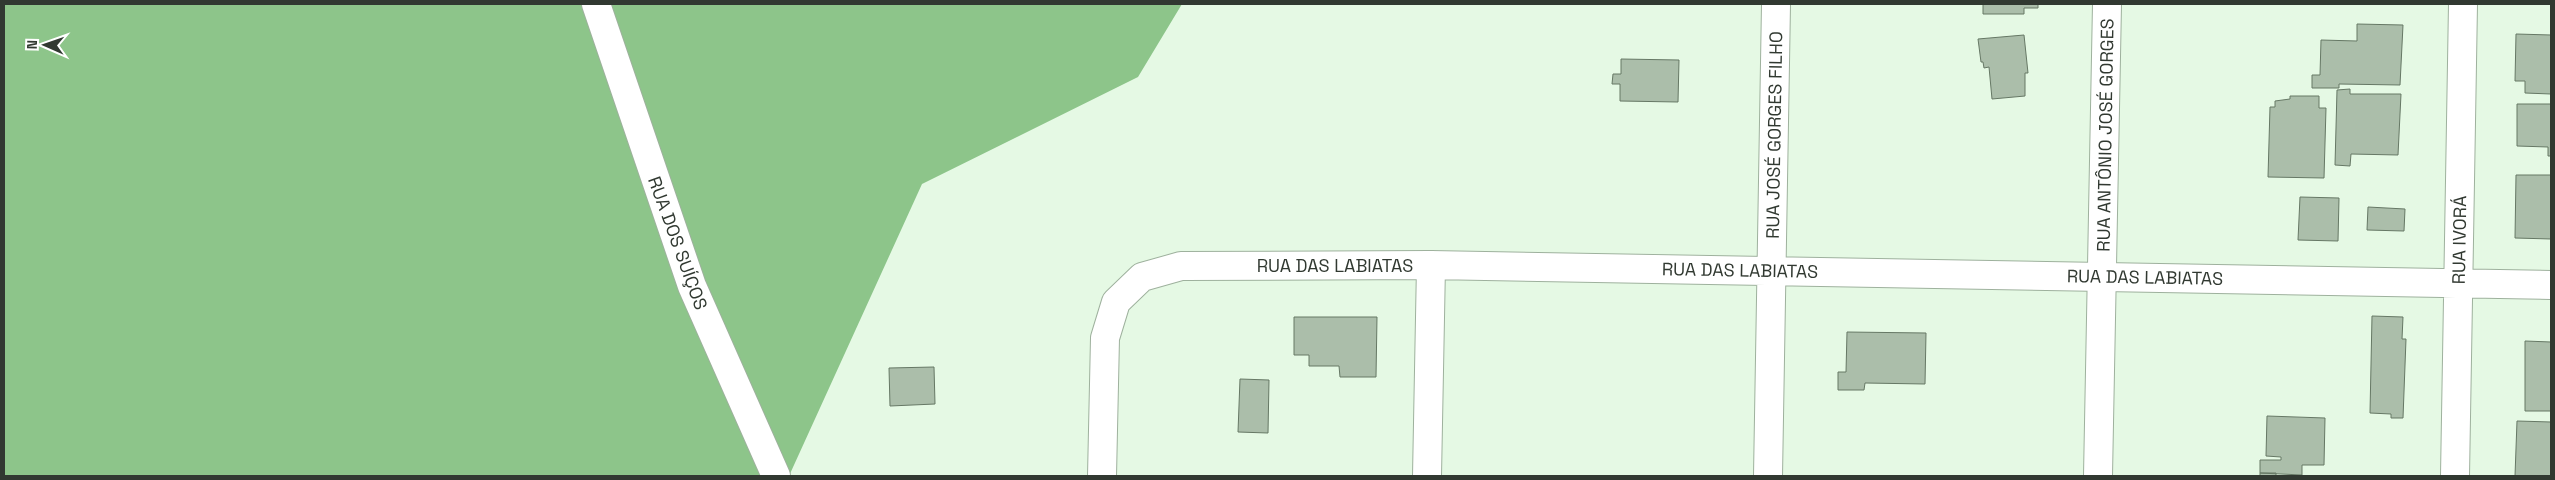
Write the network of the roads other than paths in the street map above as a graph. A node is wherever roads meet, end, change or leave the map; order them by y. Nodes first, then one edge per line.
1 (596, 4) edge
2 (1776, 4) edge
3 (2107, 4) edge
4 (2463, 4) edge
5 (1431, 265) junction
6 (1772, 270) junction
7 (2102, 276) junction
8 (2458, 283) junction
9 (2551, 285) edge
10 (776, 476) edge
11 (1102, 476) edge
12 (1427, 476) edge
13 (1768, 476) edge
14 (2098, 476) edge
15 (2455, 476) edge

1 - 10 street, RUA DOS SUÍÇOS
2 - 6 street, RUA JOSÉ GORGES FILHO
3 - 7 street, RUA ANTÔNIO JOSÉ GORGES
4 - 8 street, RUA IVORÁ
5 - 6 street, RUA DAS LABIATAS
5 - 11 street, RUA DAS LABIATAS
5 - 12 street
6 - 7 street, RUA DAS LABIATAS
6 - 13 street, RUA JOSÉ GORGES FILHO
7 - 8 street, RUA DAS LABIATAS
7 - 14 street, RUA ANTÔNIO JOSÉ GORGES
8 - 9 street, RUA DAS LABIATAS
8 - 15 street, RUA IVORÁ

